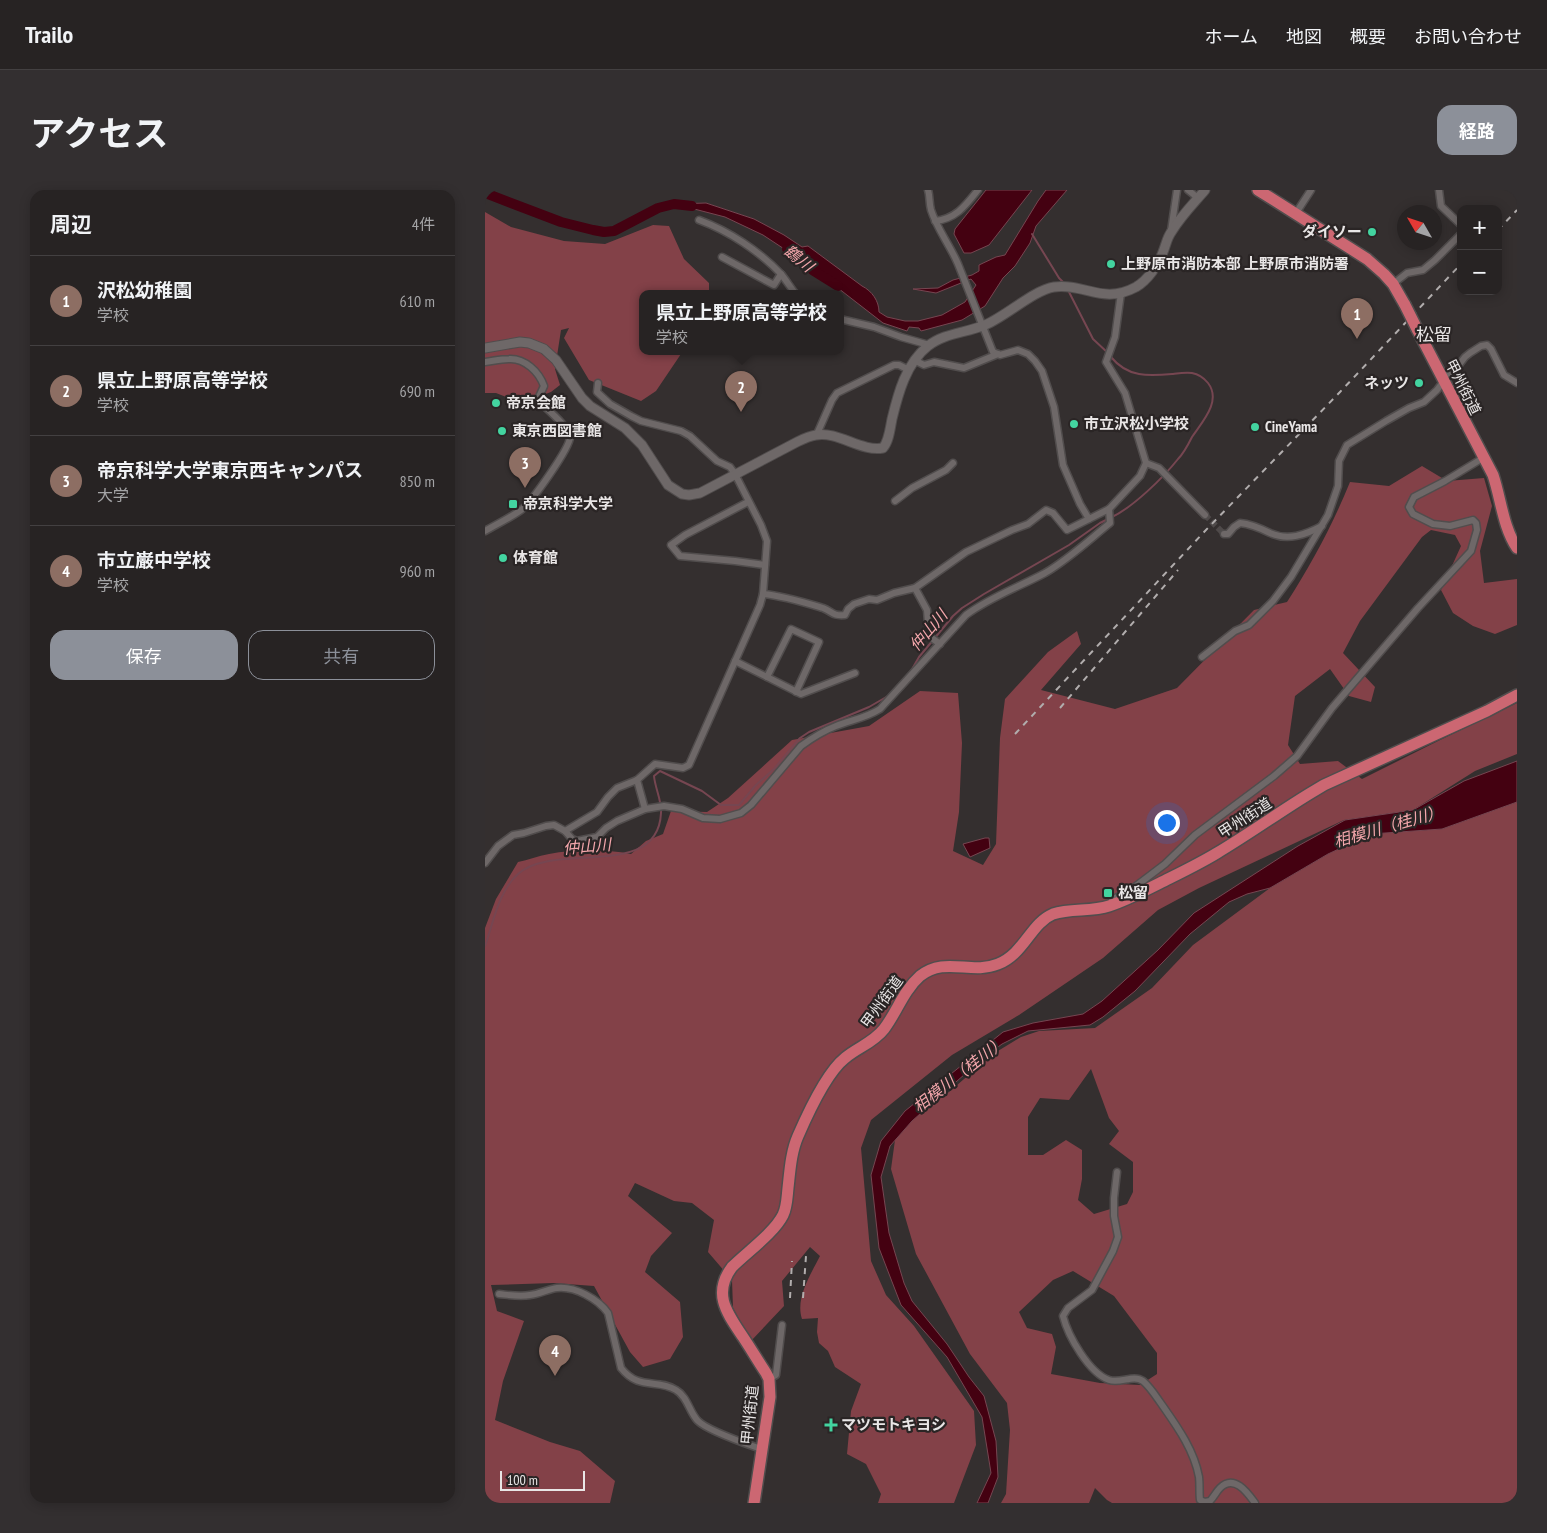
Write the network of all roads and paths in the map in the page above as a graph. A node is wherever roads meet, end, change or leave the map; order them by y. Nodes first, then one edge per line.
1 (928, 190) edge
2 (978, 190) edge
3 (1177, 190) edge
4 (1188, 190) edge
5 (1205, 190) edge
6 (1258, 190) edge
7 (1311, 190) edge
8 (1439, 190) edge
9 (1198, 198) junction
10 (1296, 213) junction
11 (699, 220) dead end
12 (1457, 221) edge
13 (935, 222) junction
14 (1171, 231) junction
15 (1457, 238) edge
16 (722, 257) dead end
17 (781, 274) junction
18 (1393, 284) junction
19 (793, 290) edge
20 (1121, 293) junction
21 (844, 320) edge
22 (982, 323) junction
23 (929, 345) junction
24 (485, 348) edge
25 (997, 354) junction
26 (914, 360) junction
27 (485, 362) edge
28 (909, 370) junction
29 (1517, 376) edge
30 (1442, 379) junction
31 (1509, 379) junction
32 (598, 383) dead end
33 (1517, 383) edge
34 (817, 434) junction
35 (1483, 458) junction
36 (953, 463) dead end
37 (1146, 463) junction
38 (735, 474) junction
39 (895, 501) dead end
40 (749, 502) junction
41 (1109, 509) junction
42 (1205, 515) tunnel mouth
43 (1089, 519) junction
44 (1323, 526) junction
45 (485, 531) edge
46 (1224, 534) dead end
47 (1517, 548) edge
48 (765, 565) junction
49 (915, 588) junction
50 (763, 594) junction
51 (940, 644) junction
52 (1202, 657) dead end
53 (735, 661) junction
54 (855, 673) dead end
55 (767, 677) junction
56 (796, 692) junction
57 (1517, 695) edge
58 (637, 780) junction
59 (645, 809) junction
60 (565, 832) junction
61 (485, 863) edge
62 (1110, 906) junction
63 (1117, 1172) dead end
64 (499, 1294) dead end
65 (783, 1325) dead end
66 (769, 1379) junction
67 (761, 1449) junction
68 (753, 1503) edge
69 (1255, 1503) edge

1 - 13 street
2 - 13 street
3 - 14 street
4 - 9 street
5 - 9 street
6 - 10 highway, 甲州街道
7 - 10 street
8 - 12 street
9 - 14 street
10 - 18 highway, 甲州街道
11 - 17 street
13 - 22 street
14 - 20 street
15 - 18 street
16 - 17 street
17 - 19 street
18 - 30 highway, 甲州街道, bridge
20 - 22 street
20 - 37 street
21 - 23 street
22 - 23 street
22 - 25 street
23 - 26 street
24 - 38 street
25 - 26 street
25 - 43 street
26 - 28 street
27 - 45 street
28 - 34 street
28 - 34 street
29 - 31 street
30 - 31 street
30 - 35 highway, 甲州街道
30 - 44 street
31 - 33 street
32 - 38 street
34 - 38 street
35 - 47 highway, 甲州街道
35 - 62 street
36 - 39 street
37 - 41 street
37 - 42 street
38 - 40 street
40 - 48 street
40 - 48 street
41 - 43 street
41 - 51 street
43 - 49 street
44 - 46 street
44 - 52 street
48 - 50 street
49 - 50 street
49 - 51 street
50 - 53 street
51 - 59 street
53 - 55 street
53 - 58 street
54 - 56 street
55 - 56 street
55 - 56 street
57 - 62 highway, 甲州街道
58 - 59 street
58 - 60 street
59 - 60 street
60 - 61 street
62 - 66 highway, 甲州街道
63 - 69 street
64 - 67 street
65 - 66 street
66 - 67 highway, 甲州街道
67 - 68 highway, 甲州街道

